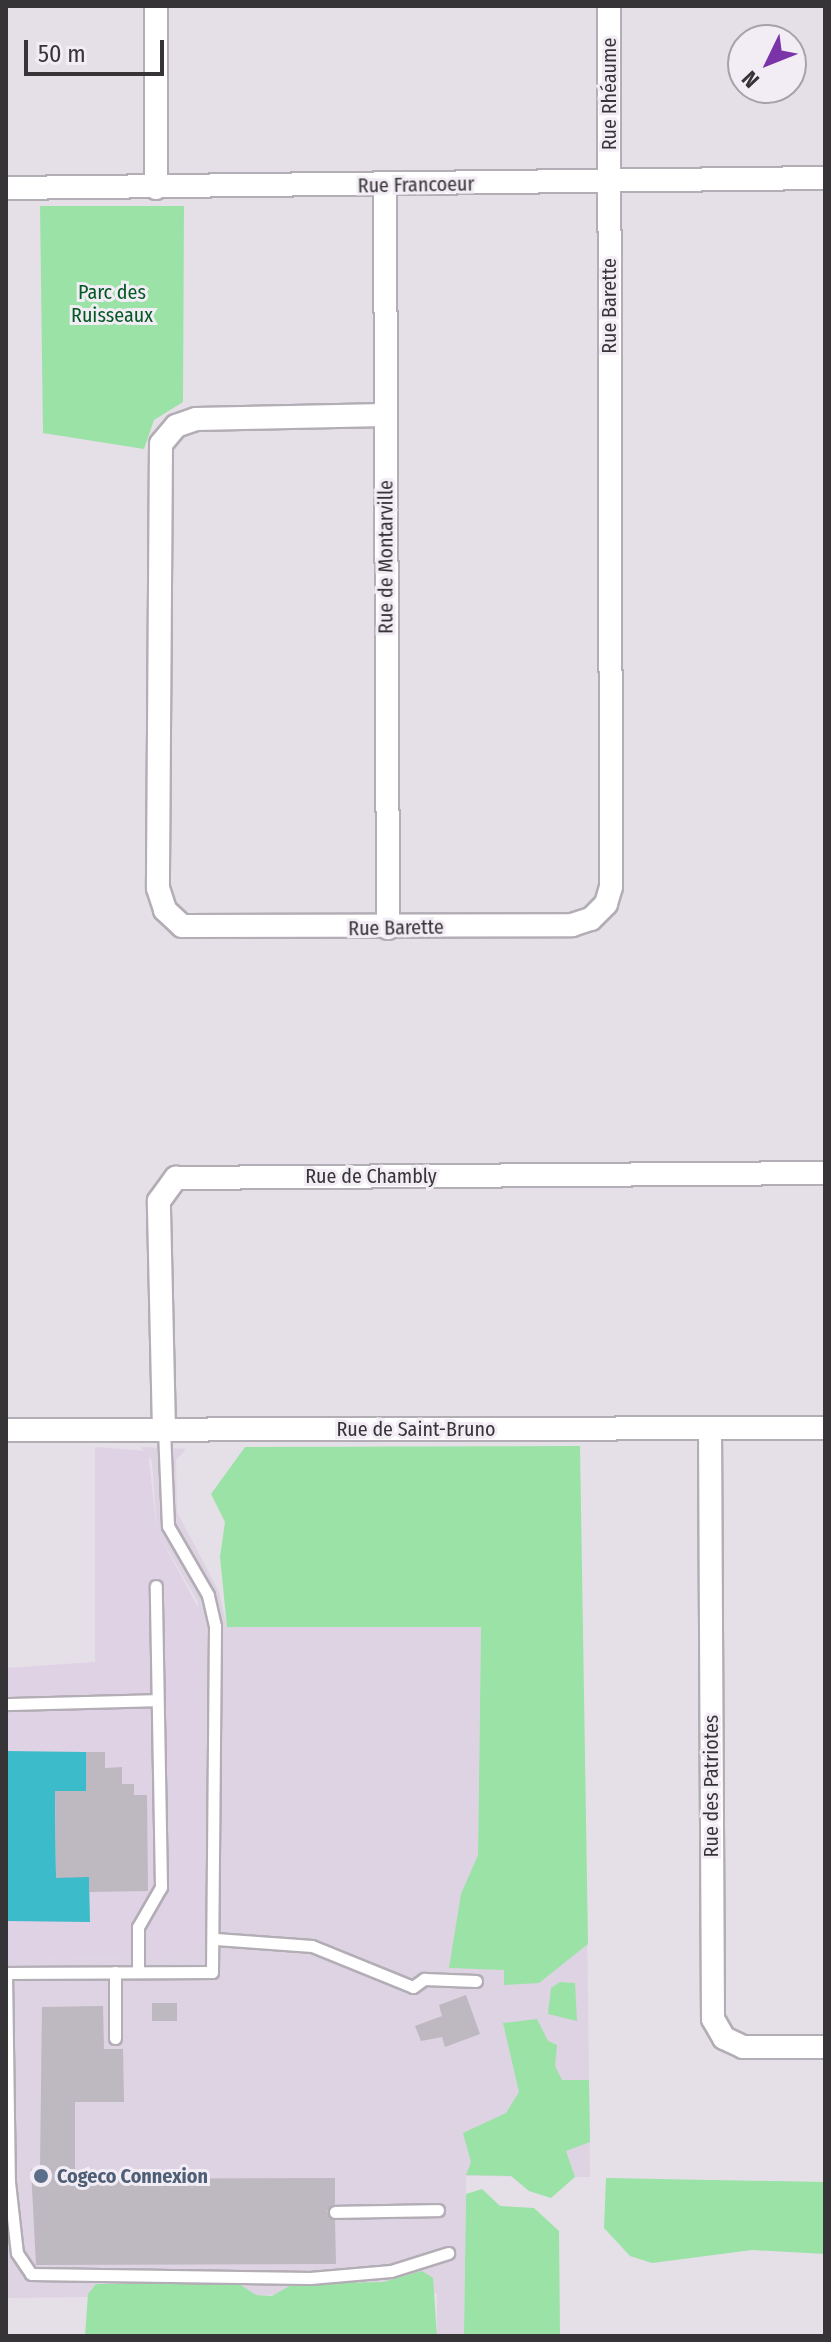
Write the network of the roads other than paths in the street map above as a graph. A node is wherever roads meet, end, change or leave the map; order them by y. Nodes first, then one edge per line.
1 (156, 6) edge
2 (609, 6) edge
3 (825, 178) edge
4 (609, 182) junction
5 (385, 186) junction
6 (6, 188) edge
7 (156, 188) junction
8 (385, 415) junction
9 (388, 928) junction
10 (825, 1173) edge
11 (710, 1428) junction
12 (825, 1428) edge
13 (6, 1430) edge
14 (164, 1430) junction
15 (156, 1586) dead end
16 (157, 1700) junction
17 (6, 1704) edge
18 (216, 1939) junction
19 (115, 1972) junction
20 (138, 1972) junction
21 (6, 1973) edge
22 (476, 1981) dead end
23 (115, 2038) dead end
24 (825, 2047) edge
25 (438, 2210) dead end
26 (335, 2212) dead end
27 (448, 2253) dead end

1 - 7 street
2 - 4 street, Rue Rhéaume
3 - 4 street, Rue Francoeur
4 - 5 street, Rue Francoeur
4 - 9 street, Rue Barette
5 - 7 street, Rue Francoeur
5 - 8 street, Rue de Montarville
6 - 7 street, Rue Francoeur
8 - 9 street, Rue de Montarville
8 - 9 street, Rue Barette
10 - 14 street, Rue de Chambly
11 - 12 street, Rue de Saint-Bruno
11 - 14 street, Rue de Saint-Bruno
11 - 24 street, Rue des Patriotes
13 - 14 street, Rue de Saint-Bruno
14 - 18 lane
15 - 16 lane
16 - 17 lane
16 - 20 lane
18 - 20 lane
18 - 22 lane
19 - 20 lane
19 - 21 lane
19 - 23 lane
21 - 27 lane
25 - 26 lane

